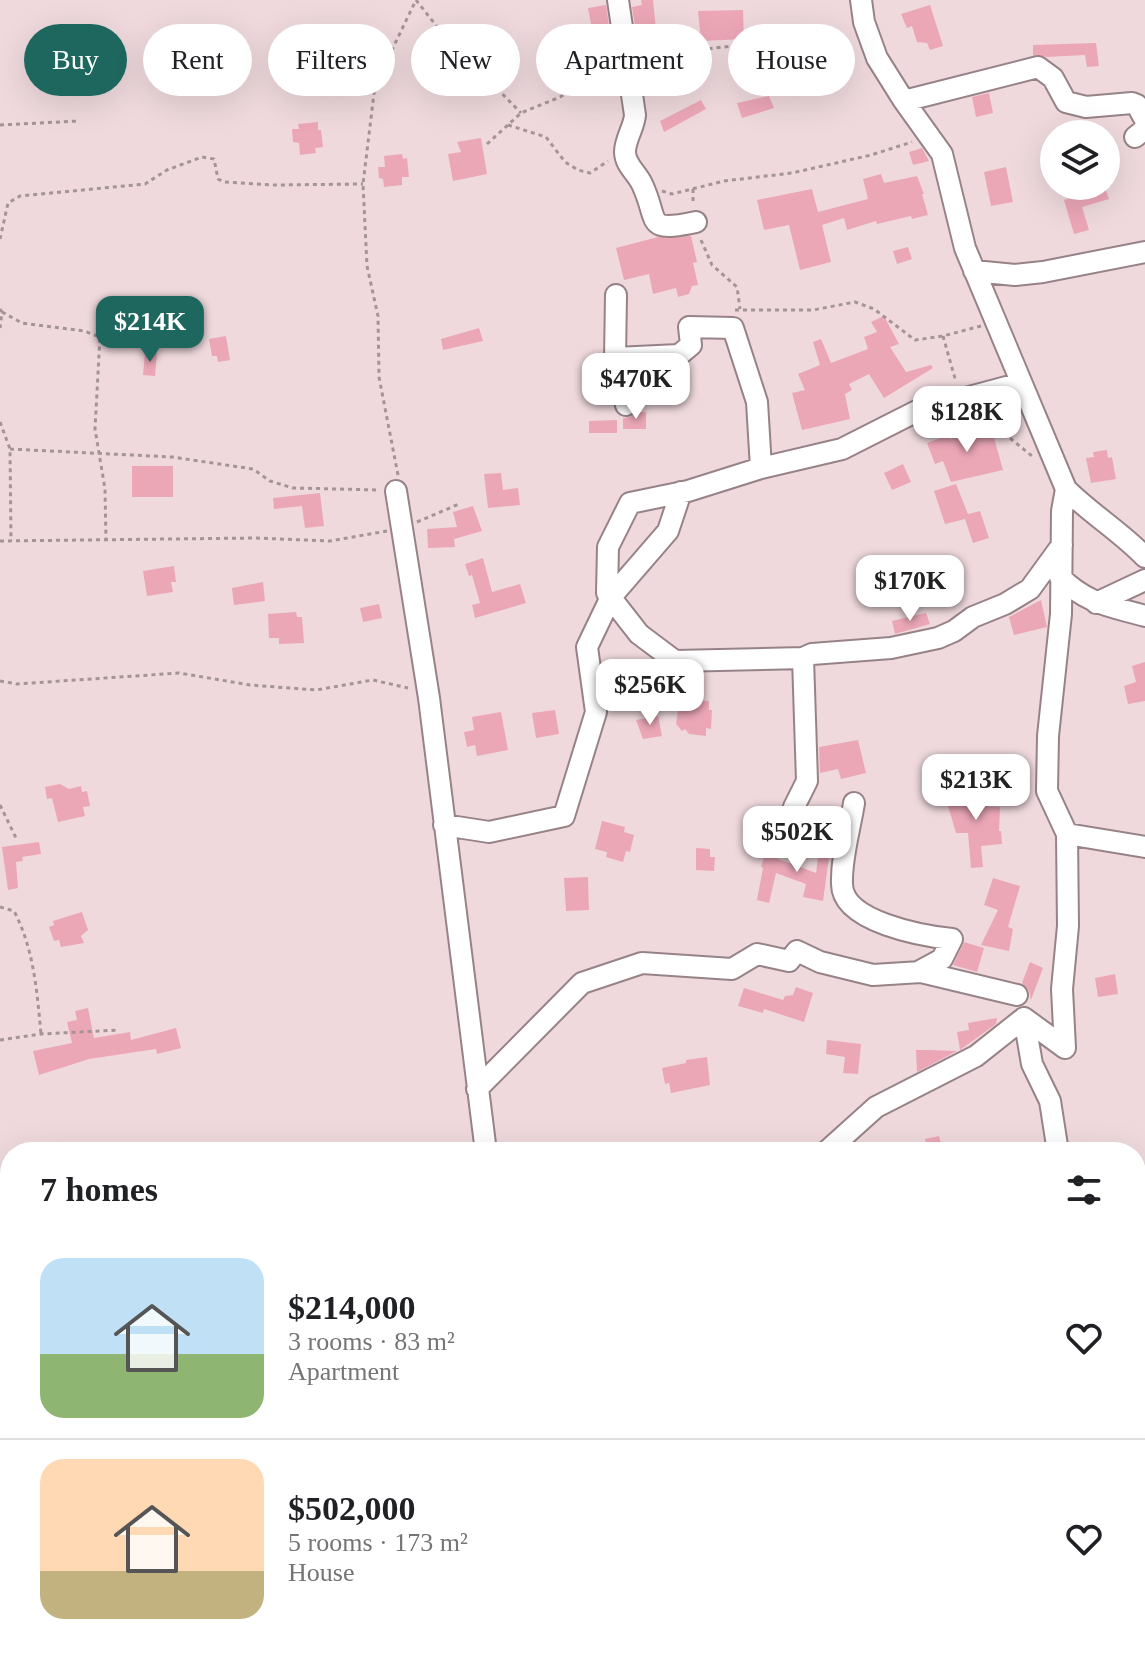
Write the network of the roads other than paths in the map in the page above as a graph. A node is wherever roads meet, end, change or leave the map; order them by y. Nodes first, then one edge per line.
1 (618, 0) edge
2 (861, 0) edge
3 (904, 101) junction
4 (1142, 129) edge
5 (696, 222) road end
6 (1145, 252) edge
7 (974, 271) junction
8 (616, 295) dead end
9 (615, 358) junction
10 (1021, 383) junction
11 (626, 405) dead end
12 (761, 468) junction
13 (1066, 489) junction
14 (396, 491) road end
15 (681, 492) junction
16 (1062, 545) junction
17 (1145, 557) edge
18 (1060, 577) junction
19 (1145, 580) edge
20 (611, 597) junction
21 (1096, 603) junction
22 (1145, 616) edge
23 (803, 658) junction
24 (854, 803) dead end
25 (444, 825) junction
26 (1067, 834) junction
27 (783, 842) dead end
28 (1145, 847) edge
29 (918, 972) junction
30 (1017, 995) dead end
31 (1024, 1018) junction
32 (477, 1089) junction
33 (485, 1142) edge
34 (837, 1142) edge
35 (1056, 1142) edge

1 - 5 street
2 - 3 street
3 - 4 street
3 - 7 street
6 - 7 street
7 - 10 street
8 - 9 street
9 - 11 street
9 - 12 street
10 - 12 street
10 - 13 street
12 - 15 street
13 - 16 street
13 - 17 street
14 - 25 street
15 - 20 street
15 - 20 street
16 - 18 street
16 - 23 street
18 - 21 street
18 - 26 street
19 - 21 street
20 - 23 street
20 - 25 street
21 - 22 street
23 - 27 street
24 - 29 street
25 - 32 street
26 - 28 street
26 - 31 street
29 - 30 street
29 - 32 street
31 - 34 street
31 - 35 street
32 - 33 street

